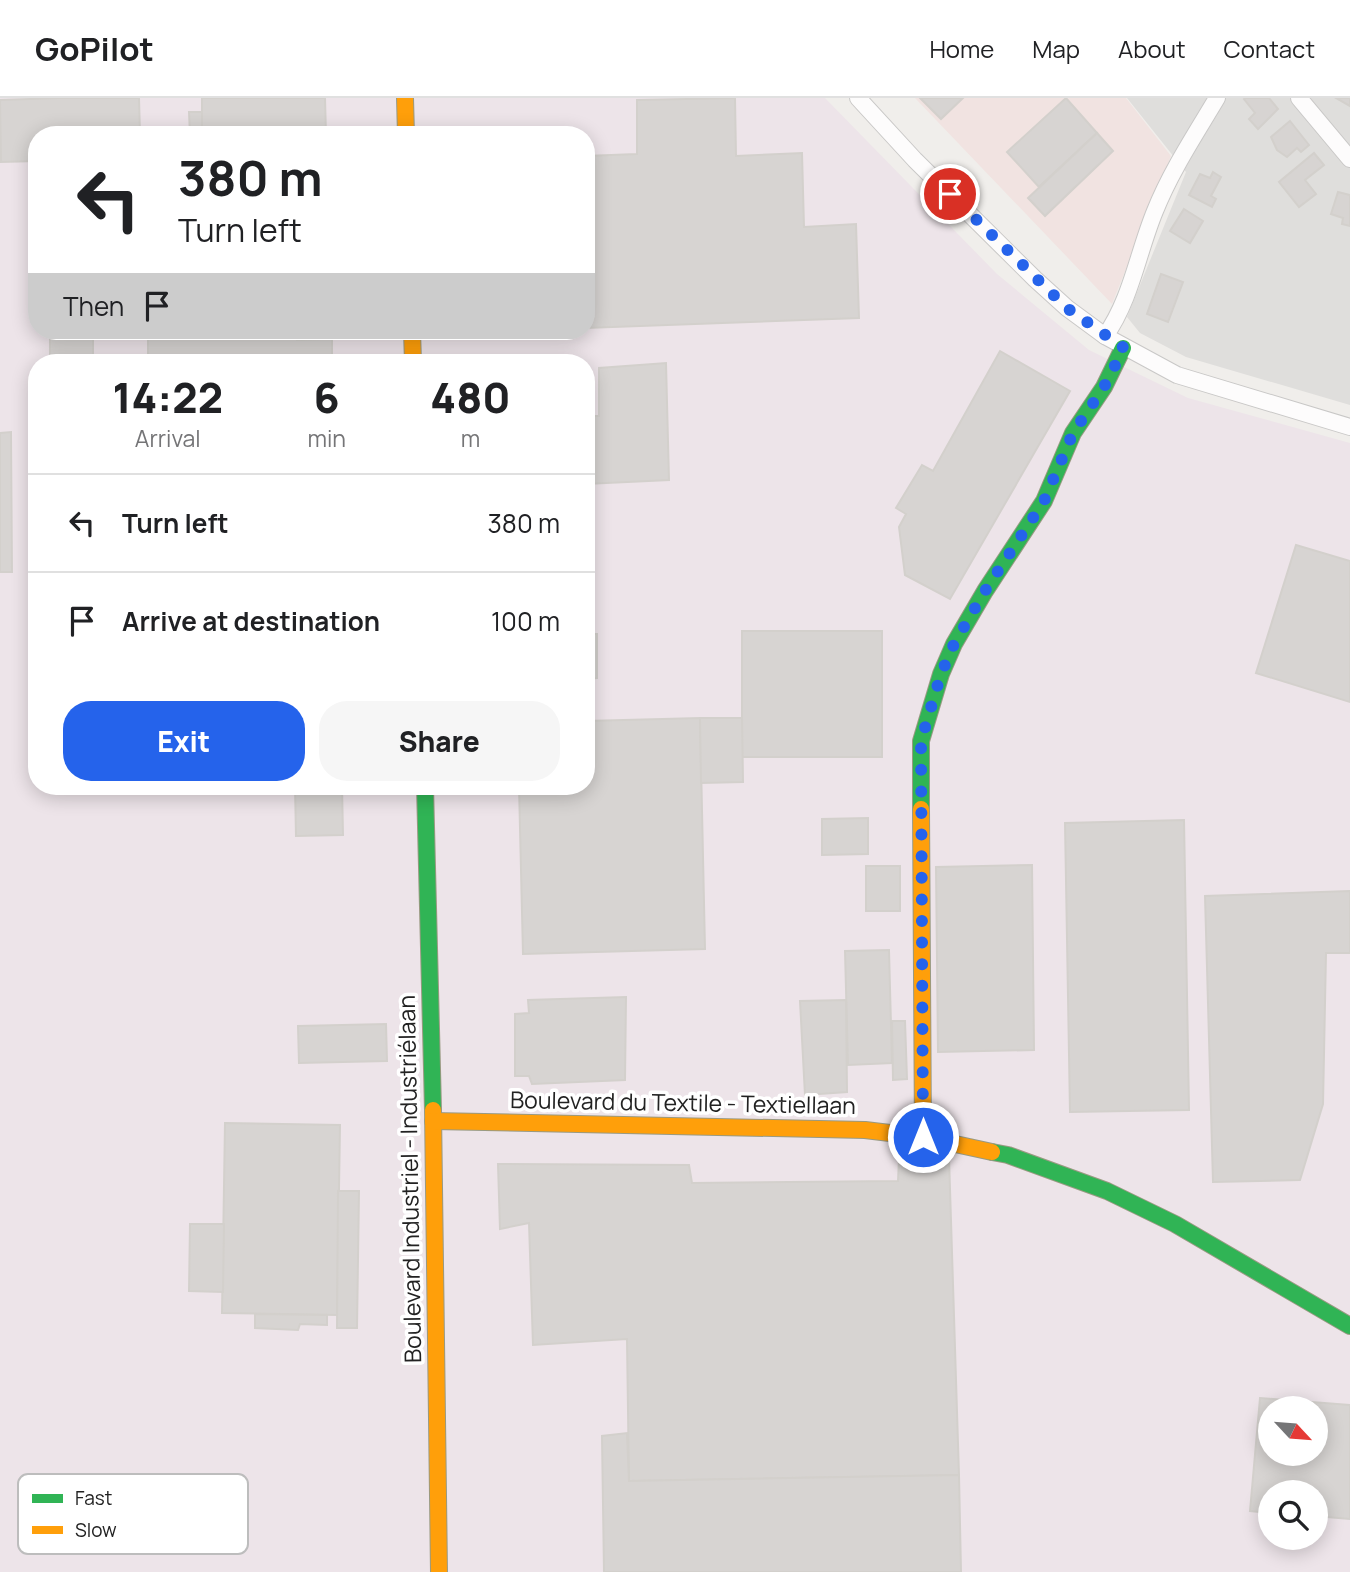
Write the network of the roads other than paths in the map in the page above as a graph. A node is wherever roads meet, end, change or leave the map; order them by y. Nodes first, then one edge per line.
1 (405, 98) edge
2 (858, 98) edge
3 (1217, 98) edge
4 (1299, 98) edge
5 (406, 126) edge
6 (1350, 159) edge
7 (1105, 336) junction
8 (1124, 348) junction
9 (1350, 427) edge
10 (425, 795) edge
11 (433, 1121) junction
12 (923, 1137) junction
13 (1350, 1326) edge
14 (439, 1572) edge

1 - 5 street
2 - 7 street
3 - 7 street
4 - 6 street
7 - 8 street
8 - 9 street
8 - 12 street
10 - 11 street, Boulevard Industriel - Industriélaan
11 - 12 street, Boulevard du Textile - Textiellaan
11 - 14 street, Boulevard Industriel - Industriélaan
12 - 13 street, Boulevard du Textile - Textiellaan

